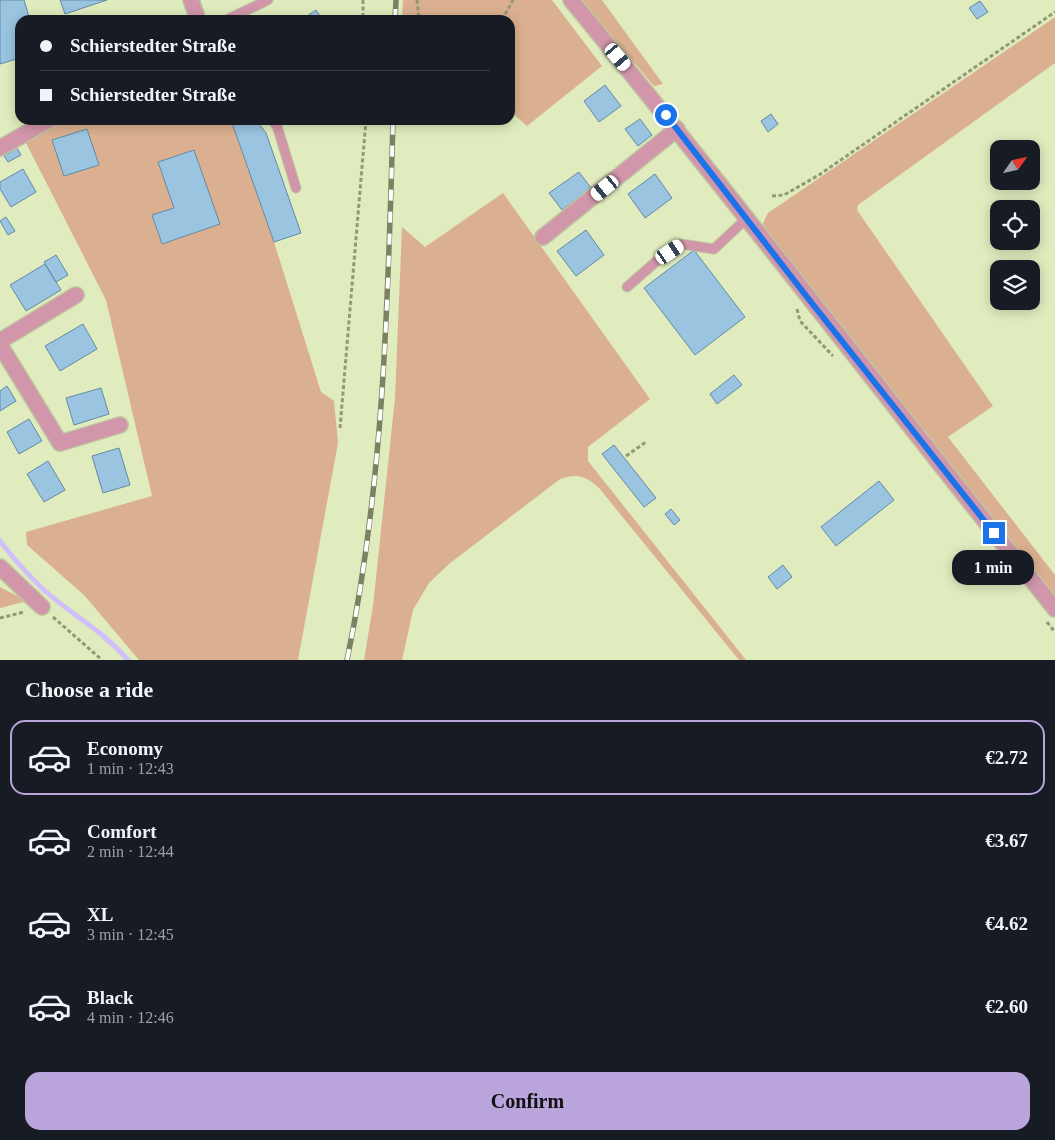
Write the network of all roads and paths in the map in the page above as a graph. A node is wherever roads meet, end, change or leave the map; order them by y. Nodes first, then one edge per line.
1 (191, 0) edge
2 (268, 0) edge
3 (363, 0) edge
4 (417, 0) edge
5 (513, 0) edge
6 (571, 0) edge
7 (1055, 12) edge
8 (196, 15) edge
9 (236, 15) edge
10 (363, 15) edge
11 (418, 15) edge
12 (505, 15) edge
13 (40, 125) edge
14 (275, 125) edge
15 (366, 125) edge
16 (677, 129) junction
17 (0, 148) edge
18 (296, 188) dead end
19 (772, 196) dead end
20 (746, 219) junction
21 (544, 237) dead end
22 (627, 287) dead end
23 (76, 295) dead end
24 (0, 343) edge
25 (120, 424) dead end
26 (340, 428) dead end
27 (646, 442) dead end
28 (626, 456) dead end
29 (0, 567) edge
30 (42, 607) junction
31 (1055, 609) edge
32 (0, 618) edge
33 (102, 660) edge

1 - 8 street
2 - 9 lane
3 - 10 path
4 - 11 path
5 - 12 path
6 - 16 street
7 - 19 path
13 - 17 street
14 - 18 lane
15 - 26 path
16 - 20 street
16 - 21 street
20 - 22 lane
20 - 31 street
23 - 24 street
24 - 25 street
27 - 28 path
29 - 30 street
30 - 32 path
30 - 33 path

